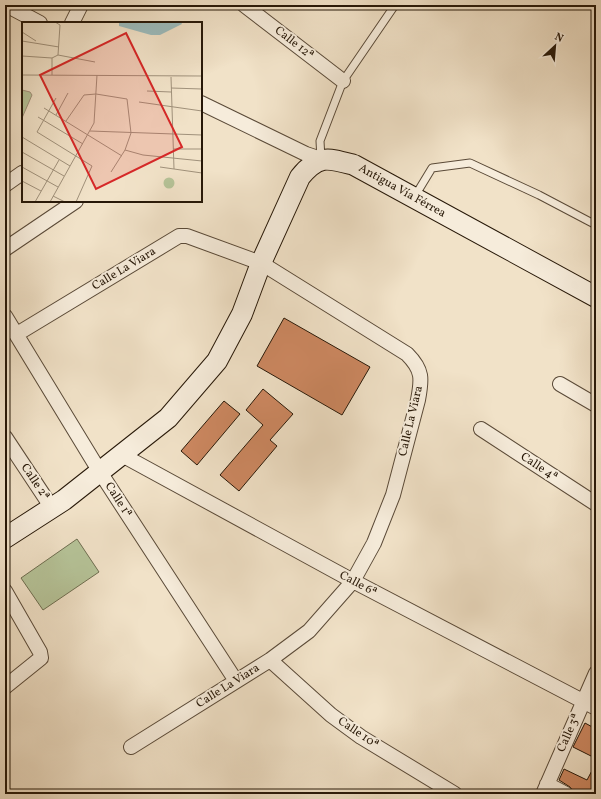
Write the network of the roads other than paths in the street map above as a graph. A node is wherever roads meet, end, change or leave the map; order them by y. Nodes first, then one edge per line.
1 (6, 5) edge
2 (81, 5) edge
3 (244, 5) edge
4 (395, 5) edge
5 (38, 22) edge
6 (72, 22) edge
7 (343, 81) junction
8 (202, 103) edge
9 (321, 159) junction
10 (22, 173) edge
11 (5, 185) edge
12 (414, 198) junction
13 (75, 202) edge
14 (596, 224) edge
15 (5, 249) edge
16 (261, 263) junction
17 (596, 297) edge
18 (5, 316) edge
19 (17, 334) junction
20 (560, 384) dead end
21 (596, 405) edge
22 (481, 429) dead end
23 (5, 437) edge
24 (122, 455) junction
25 (100, 472) junction
26 (596, 504) edge
27 (52, 508) junction
28 (5, 538) edge
29 (353, 581) junction
30 (5, 591) edge
31 (270, 660) junction
32 (596, 673) edge
33 (236, 681) junction
34 (5, 687) edge
35 (583, 701) junction
36 (596, 708) edge
37 (131, 747) dead end
38 (545, 789) edge
39 (455, 794) edge
40 (566, 794) edge

1 - 5 street
2 - 6 street
3 - 7 street, Calle 12ª
4 - 7 lane
7 - 9 lane
8 - 9 street, Antigua Vía Férrea
9 - 12 street, Antigua Vía Férrea
9 - 16 street
10 - 11 street
12 - 14 lane
12 - 17 street, Antigua Vía Férrea
13 - 15 street
16 - 19 street, Calle La Viara
16 - 24 street
16 - 29 street, Calle La Viara
18 - 19 street, Calle 1ª
19 - 25 street, Calle 1ª
20 - 21 street
22 - 26 street, Calle 4ª
23 - 27 street, Calle 2ª
24 - 25 street
24 - 29 street, Calle 6ª
25 - 27 street
25 - 33 street, Calle 1ª
27 - 28 street
29 - 31 street, Calle La Viara
29 - 35 street, Calle 6ª
30 - 34 street
31 - 33 street, Calle La Viara
31 - 39 street, Calle 10ª
32 - 35 street, Calle 3ª
33 - 37 street, Calle La Viara
35 - 36 street, Calle 6ª
35 - 38 street, Calle 3ª
38 - 40 street

